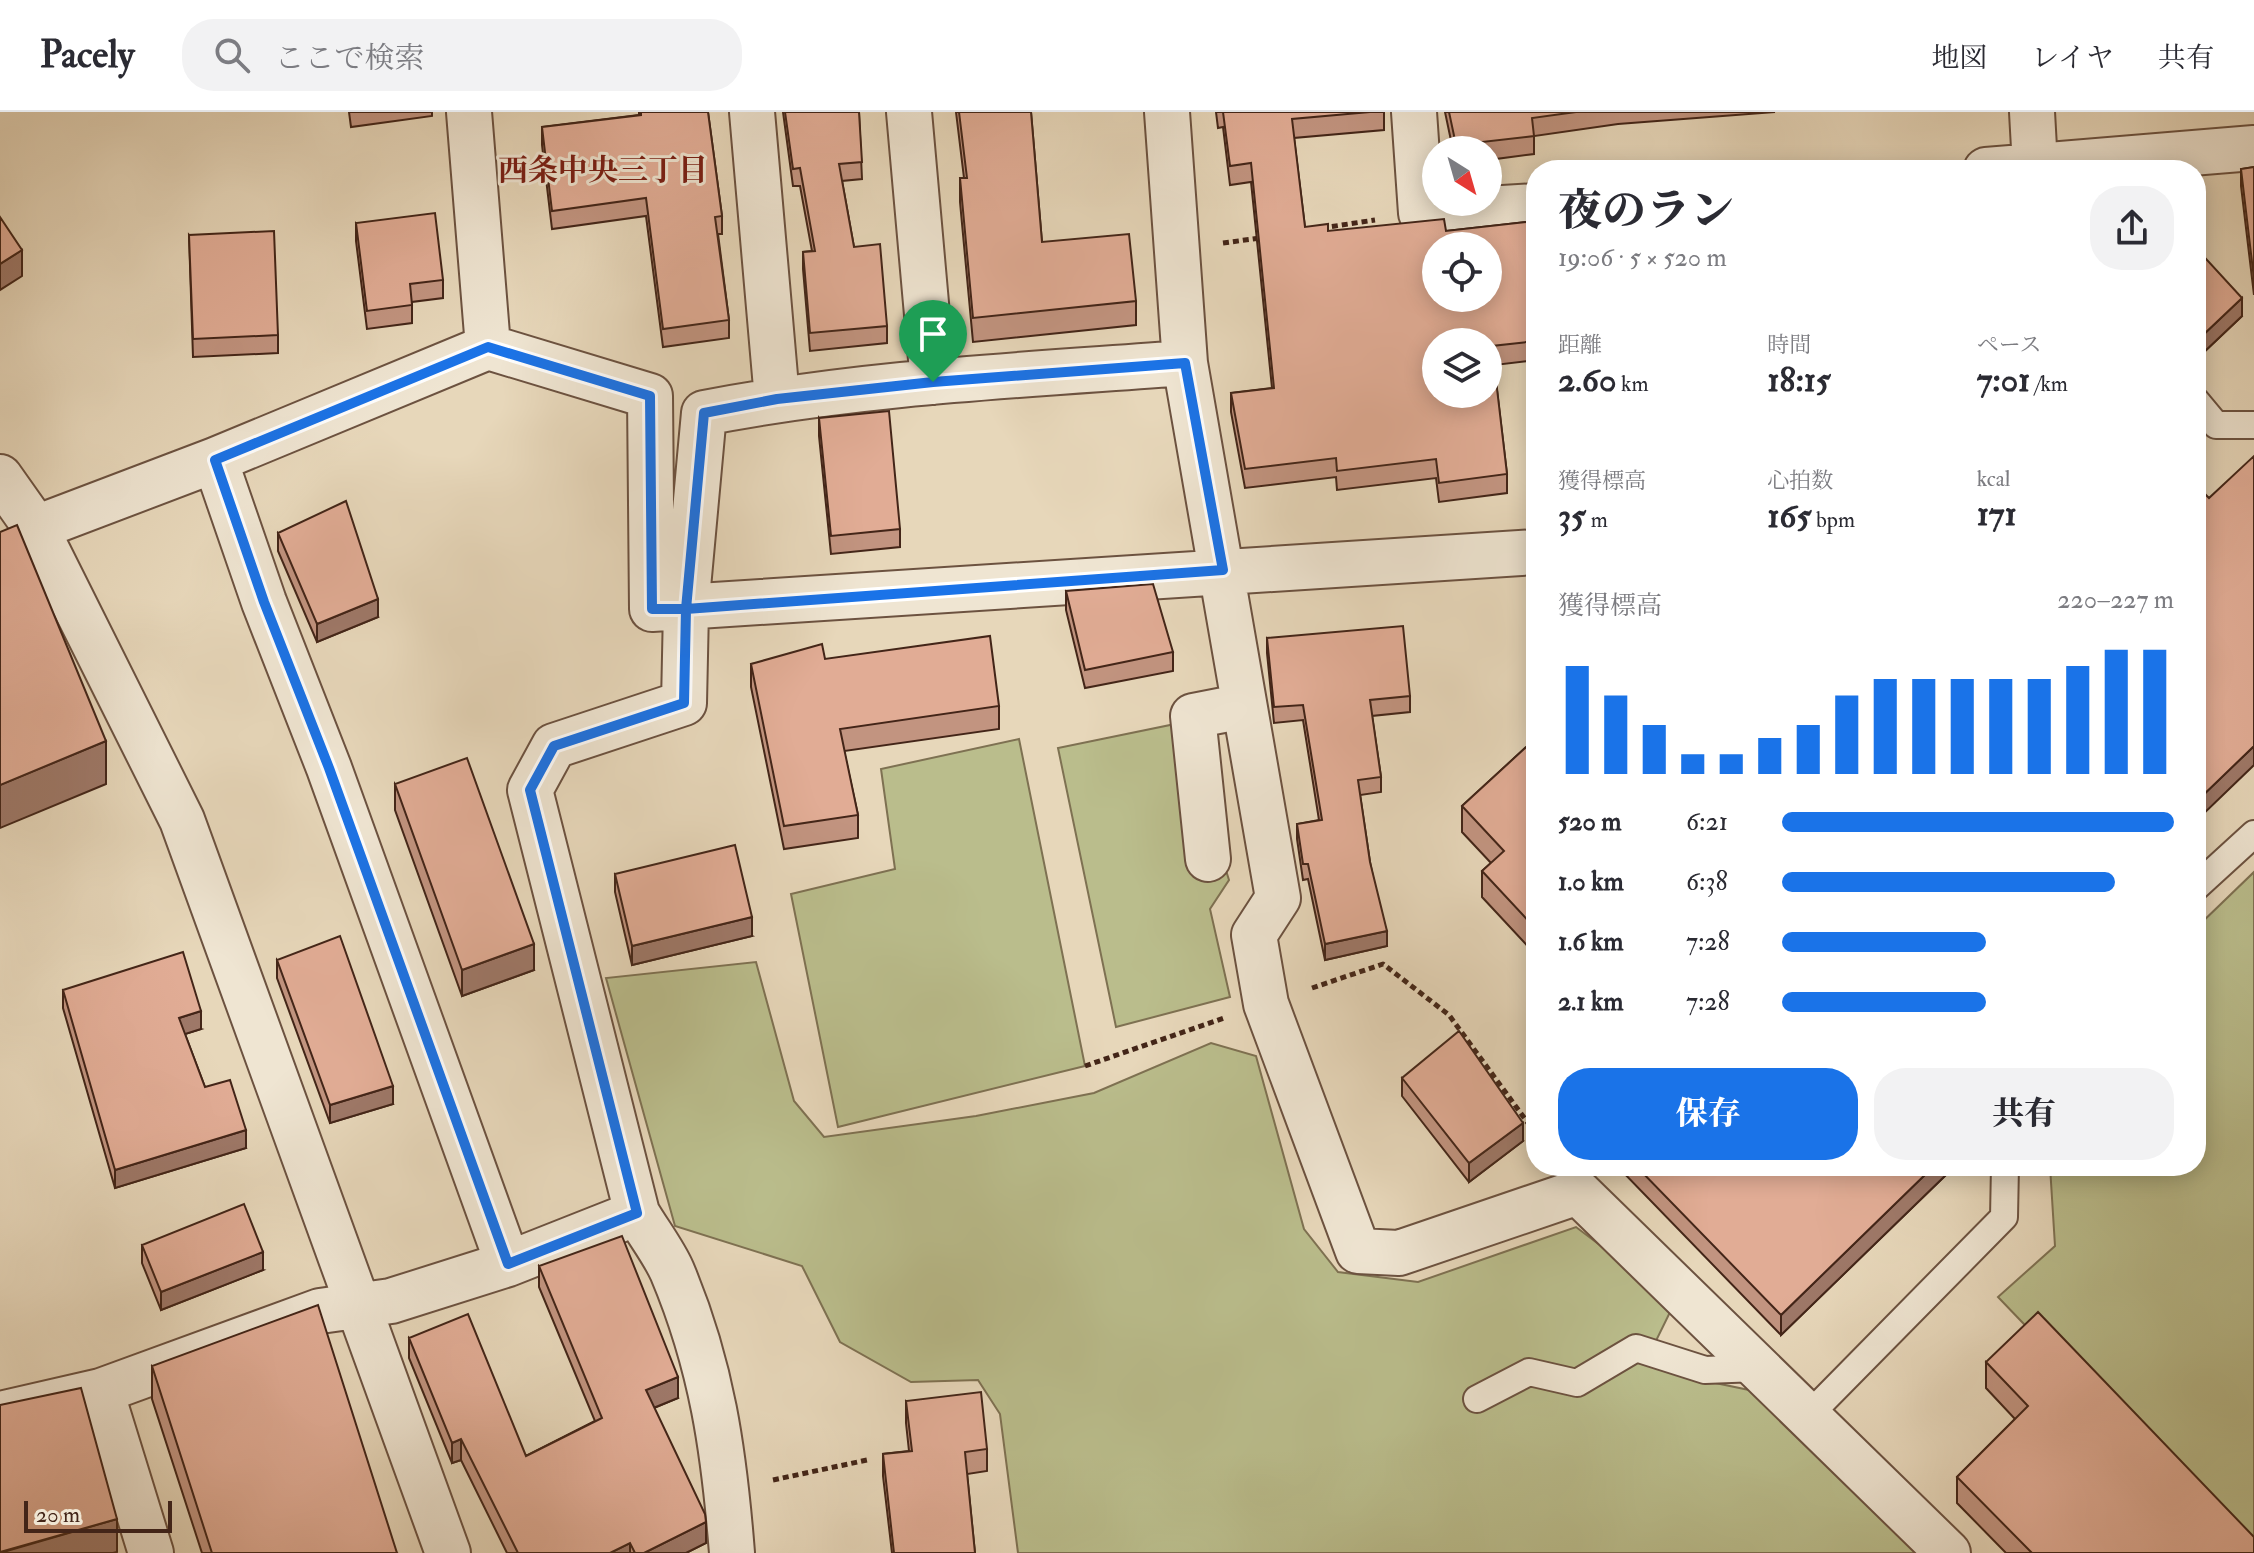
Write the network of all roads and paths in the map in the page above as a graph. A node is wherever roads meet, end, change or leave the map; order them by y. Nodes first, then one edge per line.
1 (469, 112) edge
2 (752, 112) edge
3 (909, 112) edge
4 (1167, 112) edge
5 (1414, 112) edge
6 (2032, 112) edge
7 (2254, 148) edge
8 (2011, 160) edge
9 (2113, 160) edge
10 (1526, 207) edge
11 (1421, 213) junction
12 (1315, 229) edge
13 (1269, 236) edge
14 (1178, 250) junction
15 (488, 347) junction
16 (1185, 363) junction
17 (933, 382) junction
18 (777, 399) junction
19 (2206, 413) edge
20 (2254, 425) edge
21 (215, 460) junction
22 (0, 477) edge
23 (36, 528) junction
24 (1526, 553) edge
25 (1223, 570) junction
26 (686, 609) junction
27 (1244, 706) junction
28 (2254, 834) edge
29 (1208, 859) dead end
30 (2206, 878) edge
31 (1266, 1004) junction
32 (1085, 1066) dead end
33 (1526, 1120) edge
34 (2005, 1176) edge
35 (637, 1213) junction
36 (508, 1264) junction
37 (359, 1308) junction
38 (1758, 1368) junction
39 (101, 1391) junction
40 (1477, 1399) dead end
41 (0, 1414) edge
42 (1807, 1417) junction
43 (867, 1460) dead end
44 (763, 1482) dead end
45 (151, 1553) edge
46 (448, 1553) edge
47 (732, 1553) edge
48 (1948, 1553) edge

1 - 15 street
2 - 18 street
3 - 17 street
4 - 14 street
5 - 11 street
6 - 8 street
7 - 9 street
10 - 11 street
11 - 12 path
13 - 14 path
14 - 16 street
15 - 21 street
15 - 26 street
16 - 17 street
16 - 25 street
17 - 18 street
18 - 26 street
19 - 20 lane
21 - 23 street
21 - 36 street
22 - 23 street
23 - 37 street
24 - 25 street
25 - 26 street
25 - 27 street
26 - 35 street
27 - 29 street
27 - 31 street
28 - 30 lane
31 - 32 path
31 - 33 path
31 - 38 street
34 - 42 lane
35 - 36 street
35 - 47 street
36 - 37 street
37 - 39 street
37 - 46 street
38 - 40 lane
38 - 42 street
39 - 41 street
39 - 45 street
42 - 48 street
43 - 44 path

